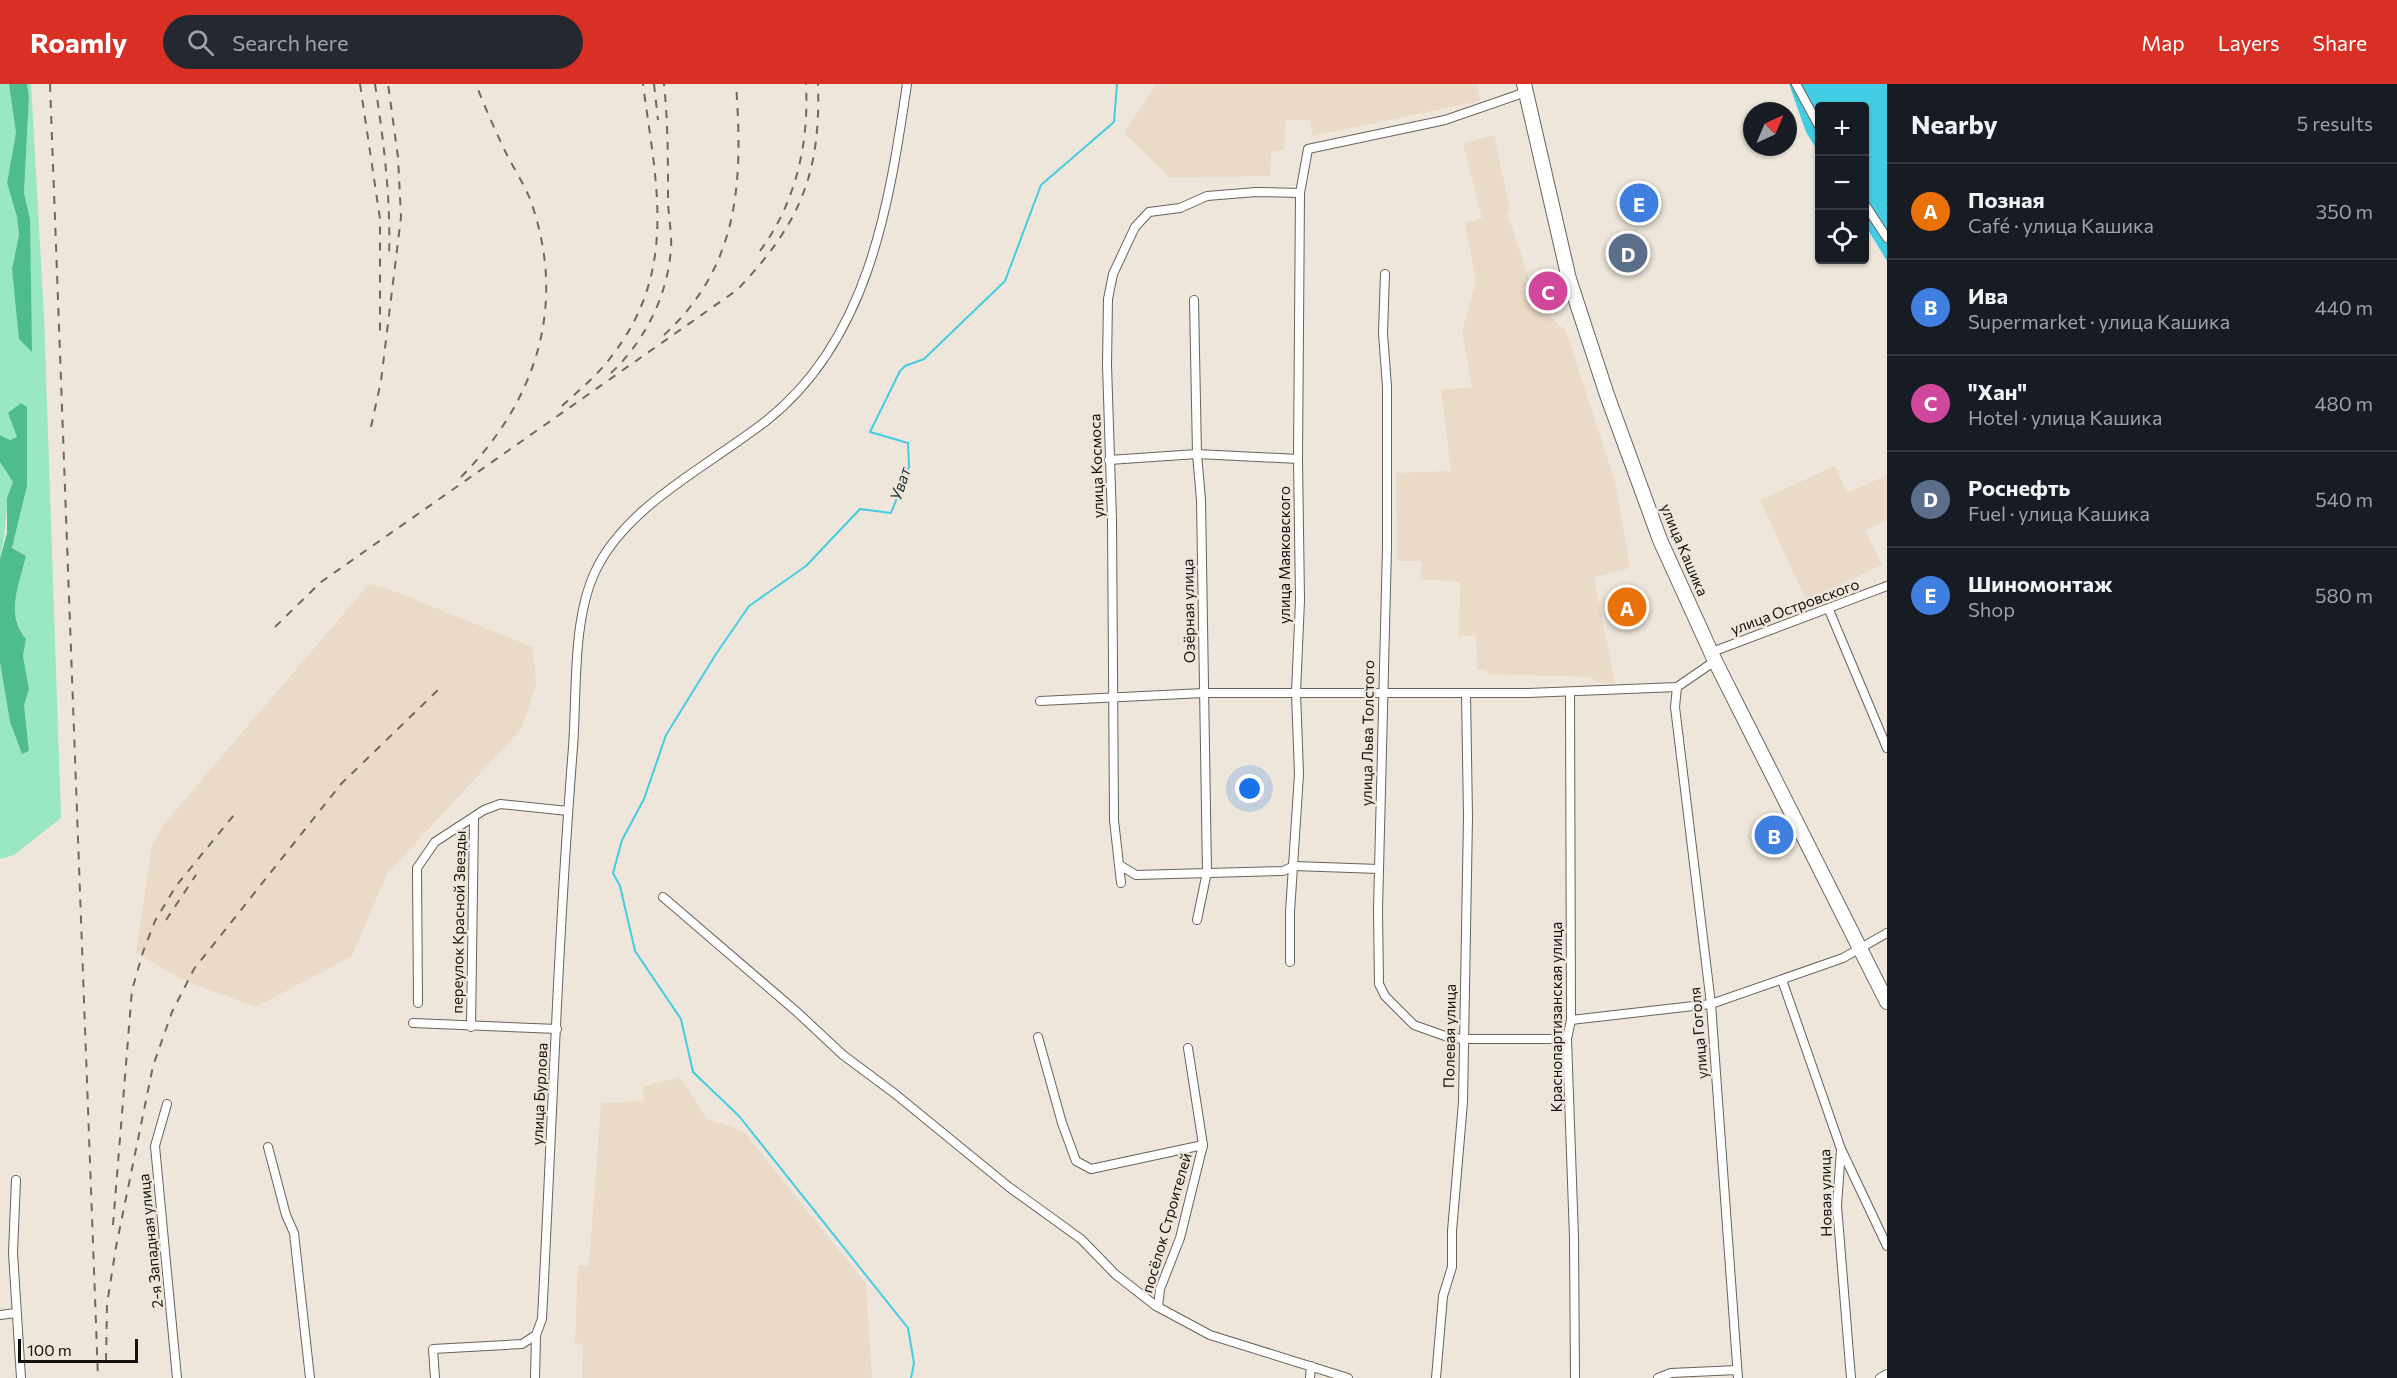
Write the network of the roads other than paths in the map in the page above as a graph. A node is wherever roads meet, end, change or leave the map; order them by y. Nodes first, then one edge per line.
1 (907, 84) edge
2 (1796, 84) edge
3 (1525, 88) edge
4 (1815, 119) edge
5 (1300, 193) junction
6 (1869, 210) edge
7 (1887, 238) edge
8 (1385, 273) dead end
9 (1194, 300) dead end
10 (1197, 454) junction
11 (1298, 459) junction
12 (1109, 460) junction
13 (1887, 586) edge
14 (1829, 610) junction
15 (1713, 656) junction
16 (1677, 687) junction
17 (1382, 692) junction
18 (1570, 692) junction
19 (1204, 693) junction
20 (1296, 693) junction
21 (1466, 693) junction
22 (1115, 697) junction
23 (1040, 701) dead end
24 (1887, 748) edge
25 (568, 811) junction
26 (474, 818) junction
27 (1121, 866) junction
28 (1294, 866) junction
29 (1379, 869) junction
30 (1207, 872) junction
31 (1121, 883) dead end
32 (663, 897) dead end
33 (1197, 920) dead end
34 (1887, 933) edge
35 (1859, 951) junction
36 (1290, 962) dead end
37 (1782, 980) junction
38 (1887, 1002) edge
39 (418, 1003) dead end
40 (1711, 1004) junction
41 (1571, 1020) junction
42 (413, 1023) dead end
43 (471, 1027) junction
44 (557, 1029) junction
45 (1038, 1037) dead end
46 (1462, 1039) junction
47 (1567, 1039) junction
48 (1188, 1048) dead end
49 (167, 1104) dead end
50 (1203, 1145) junction
51 (268, 1147) dead end
52 (1841, 1149) junction
53 (16, 1180) dead end
54 (1887, 1246) edge
55 (1158, 1307) junction
56 (16, 1313) junction
57 (0, 1315) edge
58 (536, 1335) junction
59 (1311, 1366) junction
60 (1737, 1374) edge
61 (1887, 1374) edge
62 (21, 1378) edge
63 (177, 1378) edge
64 (310, 1378) edge
65 (435, 1378) edge
66 (535, 1378) edge
67 (1310, 1378) edge
68 (1348, 1378) edge
69 (1436, 1378) edge
70 (1575, 1378) edge
71 (1658, 1378) edge
72 (1851, 1378) edge
73 (1880, 1378) edge

1 - 25 street, улица Бурлова
2 - 4 street
3 - 5 street, улица Маяковского
3 - 15 highway, улица Кашика
5 - 11 street, улица Маяковского
5 - 12 street, улица Космоса
6 - 7 street
8 - 17 street, улица Льва Толстого
9 - 10 street, Озёрная улица
10 - 11 street
10 - 12 street
10 - 19 street, Озёрная улица
11 - 20 street, улица Маяковского
12 - 22 street, улица Космоса
13 - 14 street, улица Островского
14 - 15 street, улица Островского
14 - 24 street
15 - 16 street, улица Островского
15 - 35 highway, улица Кашика
16 - 18 street
16 - 40 street, улица Гоголя
17 - 20 street
17 - 21 street
17 - 29 street, улица Льва Толстого
18 - 21 street
18 - 41 street, Краснопартизанская улица
19 - 20 street
19 - 22 street
19 - 30 street, Озёрная улица
20 - 28 street, улица Маяковского
21 - 46 street, Полевая улица
22 - 23 street
22 - 27 street, улица Космоса
25 - 26 street
25 - 44 street, улица Бурлова
26 - 39 street
26 - 43 street, переулок Красной Звезды
27 - 30 street
27 - 31 street, улица Космоса
28 - 29 street
28 - 30 street
28 - 36 street, улица Маяковского
29 - 46 street, улица Льва Толстого
30 - 33 street, Озёрная улица
32 - 55 street
34 - 35 street
35 - 37 street
35 - 38 highway, улица Кашика
37 - 40 street
37 - 52 street, Новая улица
40 - 41 street
40 - 60 street, улица Гоголя
41 - 47 street, Краснопартизанская улица
42 - 43 street
43 - 44 street
44 - 58 street, улица Бурлова
45 - 50 street, посёлок Строителей
46 - 47 street, улица Льва Толстого
46 - 69 street, Полевая улица
47 - 70 street, Краснопартизанская улица
48 - 50 street, посёлок Строителей
49 - 63 street, 2-я Западная улица
50 - 55 street, посёлок Строителей
51 - 64 street
52 - 54 street
52 - 72 street, Новая улица
53 - 56 street
55 - 59 street
56 - 57 street
56 - 62 street
58 - 65 street
58 - 66 street, улица Бурлова
59 - 67 street
59 - 68 street
60 - 71 street
61 - 73 street

